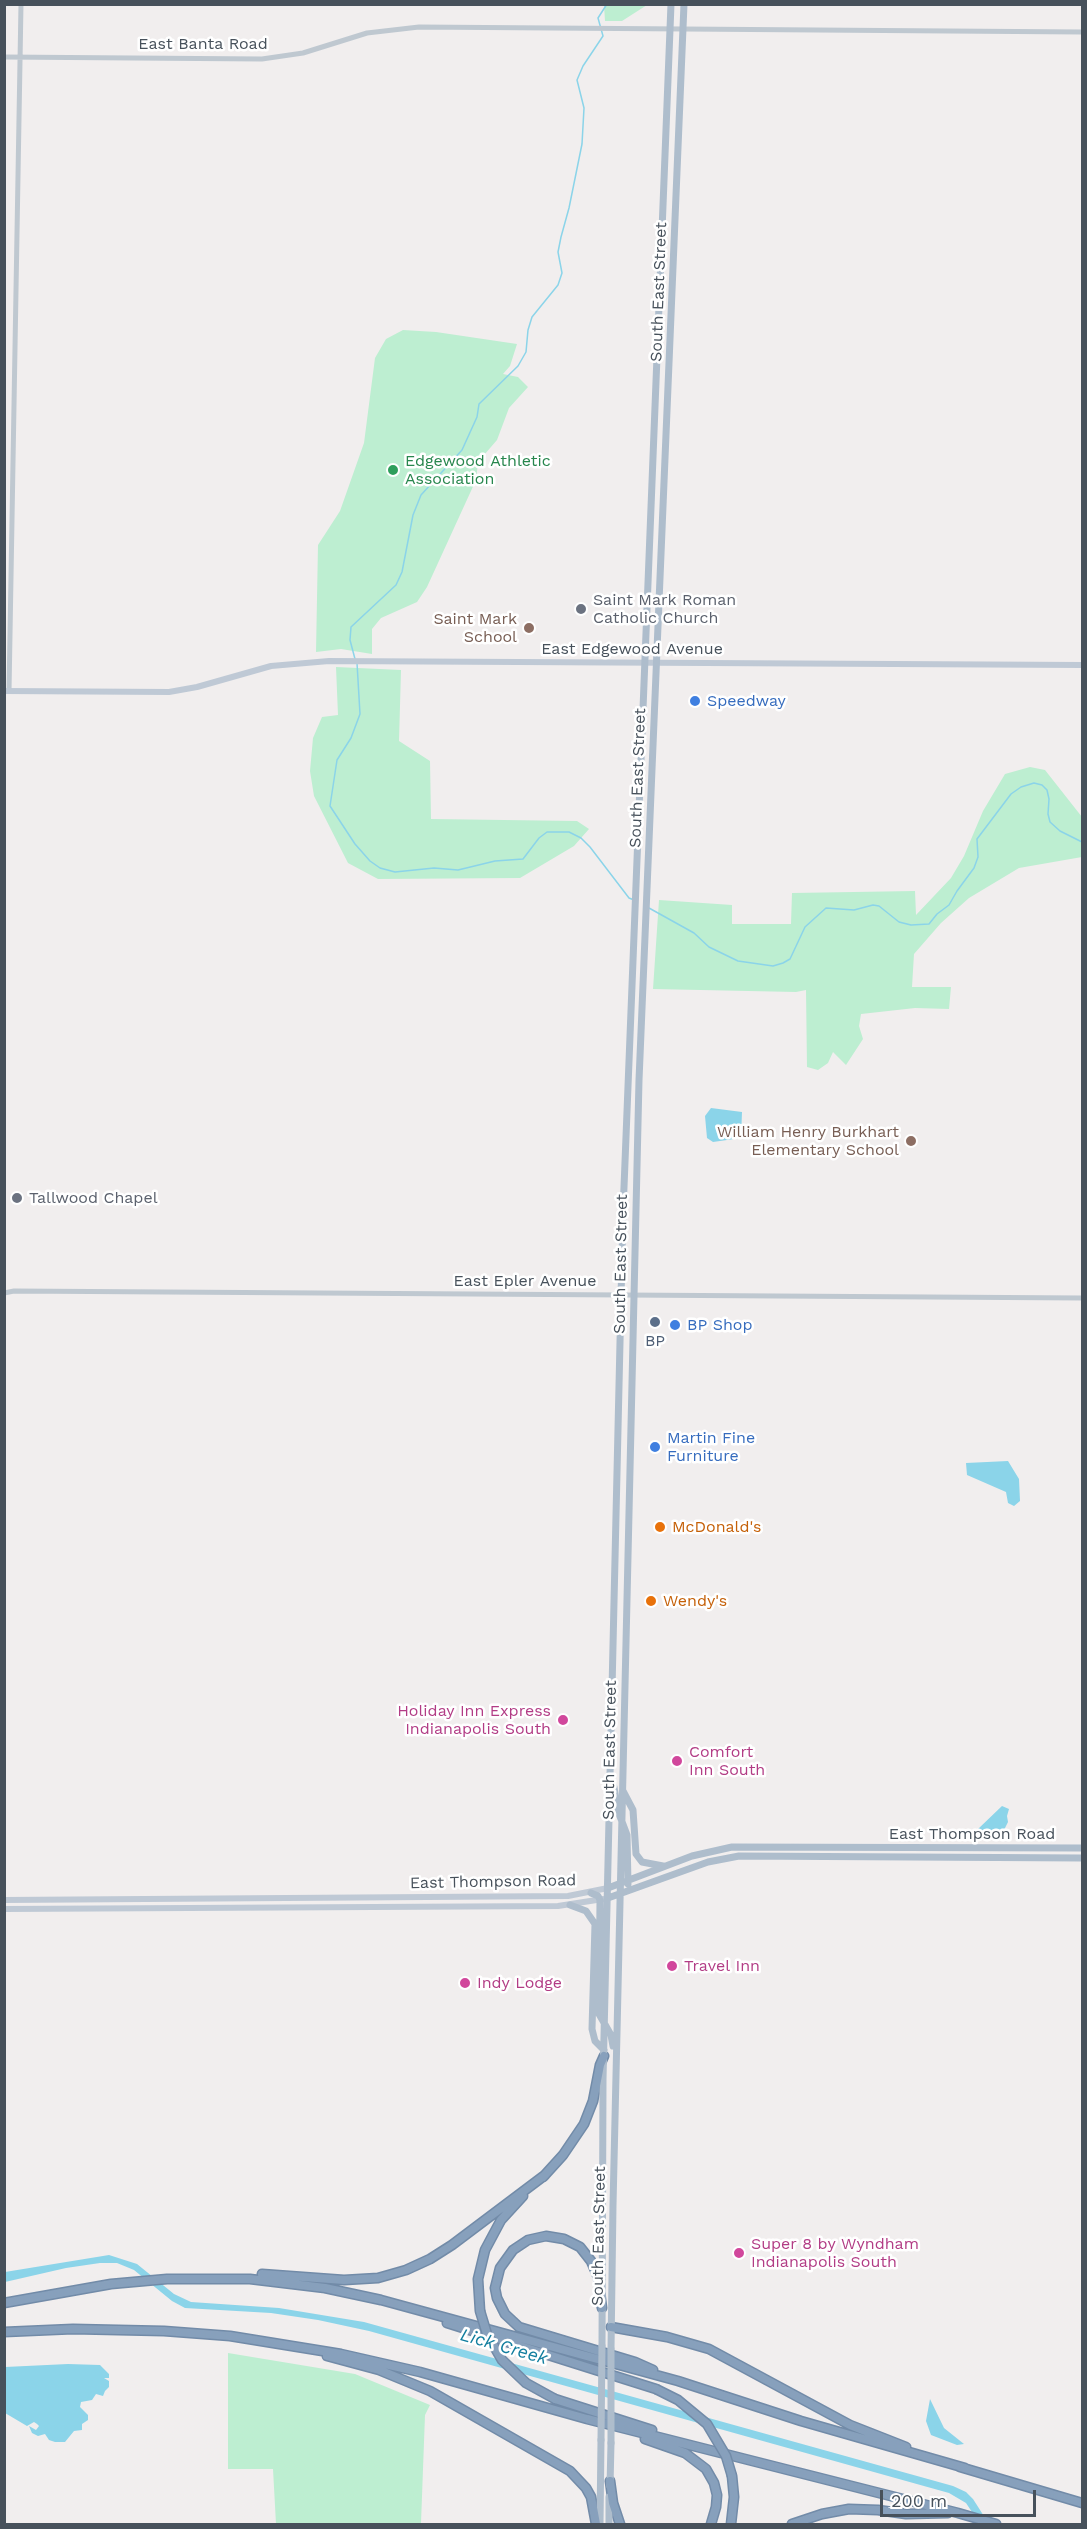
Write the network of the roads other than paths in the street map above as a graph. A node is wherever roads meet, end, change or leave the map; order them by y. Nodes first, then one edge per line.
1 (21, 4) edge
2 (671, 4) edge
3 (684, 4) edge
4 (670, 28) junction
5 (684, 28) junction
6 (1083, 32) edge
7 (4, 57) edge
8 (19, 57) junction
9 (645, 663) junction
10 (657, 663) junction
11 (1083, 665) edge
12 (7, 691) edge
13 (4, 1293) edge
14 (621, 1295) junction
15 (633, 1295) junction
16 (1083, 1299) edge
17 (610, 1772) junction
18 (622, 1791) junction
19 (622, 1821) junction
20 (1083, 1848) edge
21 (1083, 1858) edge
22 (665, 1866) junction
23 (624, 1882) junction
24 (638, 1887) junction
25 (608, 1888) junction
26 (591, 1893) junction
27 (620, 1894) junction
28 (290, 1898) junction
29 (604, 1899) junction
30 (4, 1900) edge
31 (570, 1905) junction
32 (289, 1907) junction
33 (4, 1909) edge
34 (606, 2029) junction
35 (604, 2053) junction
36 (616, 2075) junction
37 (545, 2175) junction
38 (213, 2277) junction
39 (4, 2303) edge
40 (399, 2305) junction
41 (602, 2308) junction
42 (611, 2327) junction
43 (4, 2332) edge
44 (307, 2348) junction
45 (678, 2381) junction
46 (587, 2419) junction
47 (667, 2439) junction
48 (965, 2468) junction
49 (610, 2481) junction
50 (1083, 2503) edge
51 (958, 2512) junction
52 (598, 2524) edge
53 (609, 2524) edge
54 (620, 2524) edge
55 (711, 2524) edge
56 (731, 2524) edge
57 (792, 2524) edge
58 (996, 2524) edge

1 - 8 street
2 - 4 main road, South East Street
3 - 5 main road, South East Street
4 - 5 street, East Banta Road
4 - 8 street, East Banta Road
4 - 9 main road, South East Street
5 - 6 street, East Banta Road
5 - 10 main road, South East Street
7 - 8 street, East Banta Road
8 - 12 street
9 - 10 main road, East Edgewood Avenue
9 - 12 main road, East Edgewood Avenue
9 - 14 main road, South East Street
10 - 11 main road, East Edgewood Avenue
10 - 15 main road, South East Street
13 - 14 street, East Epler Avenue
14 - 15 street, East Epler Avenue
14 - 17 main road, South East Street
15 - 16 street, East Epler Avenue
15 - 18 main road, South East Street
17 - 19 main road
17 - 25 main road, South East Street
18 - 19 main road, South East Street
18 - 22 main road
19 - 23 main road, South East Street
20 - 22 main road, East Thompson Road
21 - 24 main road, East Thompson Road
22 - 23 main road, East Thompson Road
23 - 24 main road
23 - 25 main road, East Thompson Road
23 - 27 main road, South East Street
24 - 27 main road, East Thompson Road
25 - 26 main road, East Thompson Road
25 - 29 main road, South East Street
26 - 28 main road, East Thompson Road
26 - 29 main road
27 - 29 main road, East Thompson Road
27 - 36 main road, South East Street
28 - 30 main road, East Thompson Road
28 - 32 main road
29 - 31 main road, East Thompson Road
29 - 34 main road, South East Street
31 - 32 main road, East Thompson Road
31 - 35 main road
32 - 33 main road, East Thompson Road
34 - 35 main road, South East Street
34 - 36 main road
35 - 37 highway
35 - 41 main road, South East Street
36 - 42 main road, South East Street
37 - 38 highway
37 - 47 highway, bridge
38 - 39 highway
38 - 40 highway
40 - 45 highway
40 - 56 highway, bridge
41 - 45 highway
41 - 52 main road, South East Street, bridge
42 - 48 highway
42 - 49 main road, South East Street, bridge
43 - 44 highway
44 - 46 highway
44 - 52 highway
45 - 48 highway
46 - 47 highway
46 - 55 highway
47 - 51 highway
48 - 50 highway
49 - 53 main road, South East Street
49 - 54 highway
51 - 57 highway
51 - 58 highway

